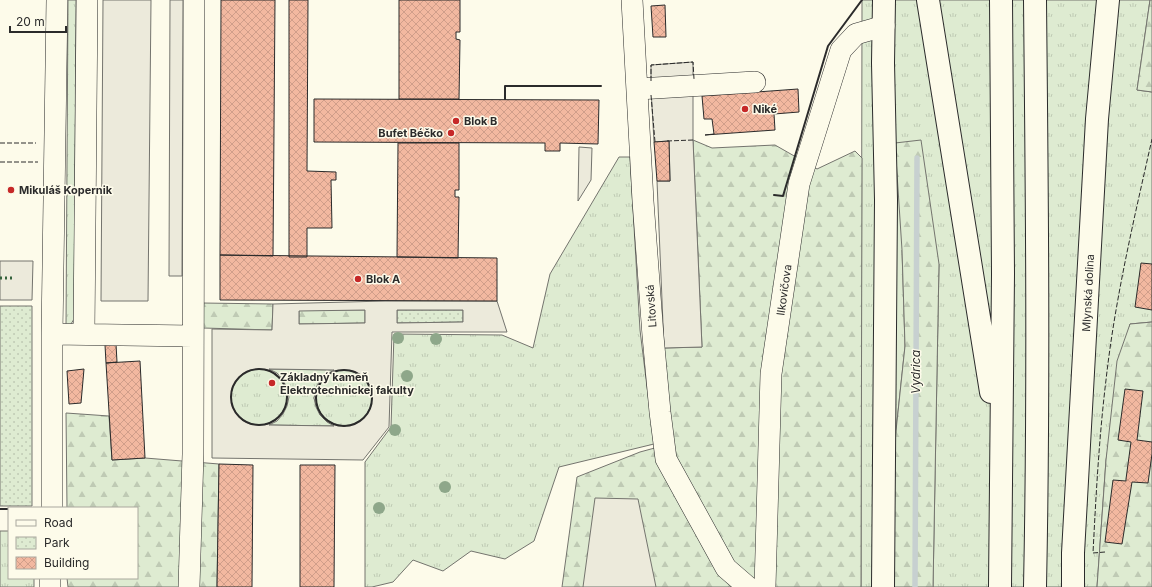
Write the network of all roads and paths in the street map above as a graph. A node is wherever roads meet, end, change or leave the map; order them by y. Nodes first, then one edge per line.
1 (57, 0) edge
2 (87, 0) edge
3 (194, 0) edge
4 (632, 0) edge
5 (884, 0) edge
6 (928, 0) edge
7 (1002, 0) edge
8 (1035, 0) edge
9 (1108, 0) edge
10 (884, 26) junction
11 (755, 82) dead end
12 (638, 89) junction
13 (52, 334) junction
14 (84, 334) junction
15 (193, 336) junction
16 (1001, 454) junction
17 (52, 507) edge
18 (189, 587) edge
19 (748, 587) edge
20 (764, 587) edge
21 (883, 587) edge
22 (1000, 587) edge
23 (1035, 587) edge
24 (1073, 587) edge

1 - 13 street
2 - 14 street
3 - 15 street
4 - 12 street, Litovská
5 - 10 main road
6 - 16 main road
7 - 16 main road
8 - 23 main road
9 - 24 main road, Mlynská dolina
10 - 20 street, Ilkovičova
10 - 21 main road
11 - 12 street
12 - 19 street, Litovská
13 - 14 street
13 - 17 street
14 - 15 street
15 - 18 street
16 - 22 main road

